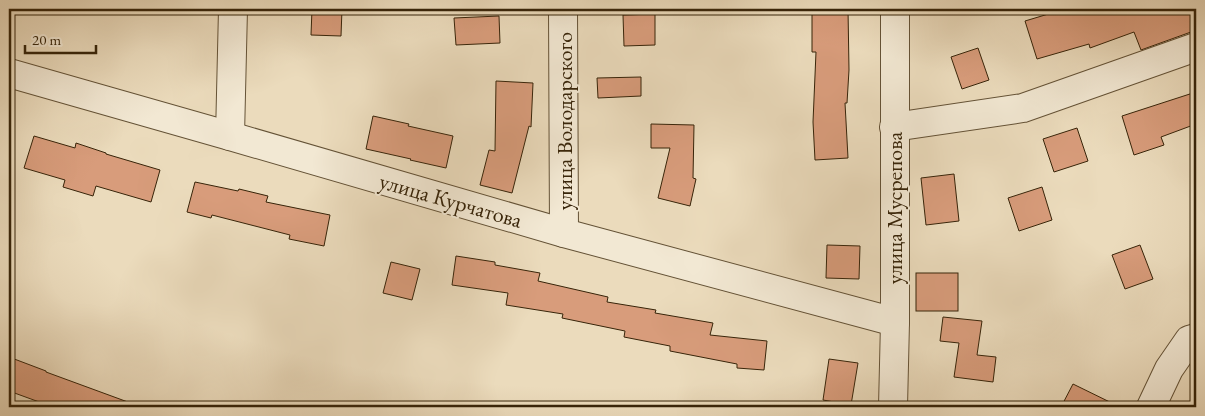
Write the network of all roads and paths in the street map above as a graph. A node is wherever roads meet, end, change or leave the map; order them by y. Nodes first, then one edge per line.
1 (233, 9) edge
2 (563, 9) edge
3 (895, 9) edge
4 (1196, 47) edge
5 (9, 73) edge
6 (894, 127) junction
7 (230, 136) junction
8 (564, 233) junction
9 (895, 322) junction
10 (1196, 338) edge
11 (893, 407) edge
12 (1151, 407) edge

1 - 7 street
2 - 8 street, улица Володарского
3 - 6 street, улица Мусрепова
4 - 6 street
5 - 7 street, улица Курчатова
6 - 9 street, улица Мусрепова
7 - 8 street, улица Курчатова
8 - 9 street, улица Курчатова
9 - 11 street, улица Мусрепова
10 - 12 street

